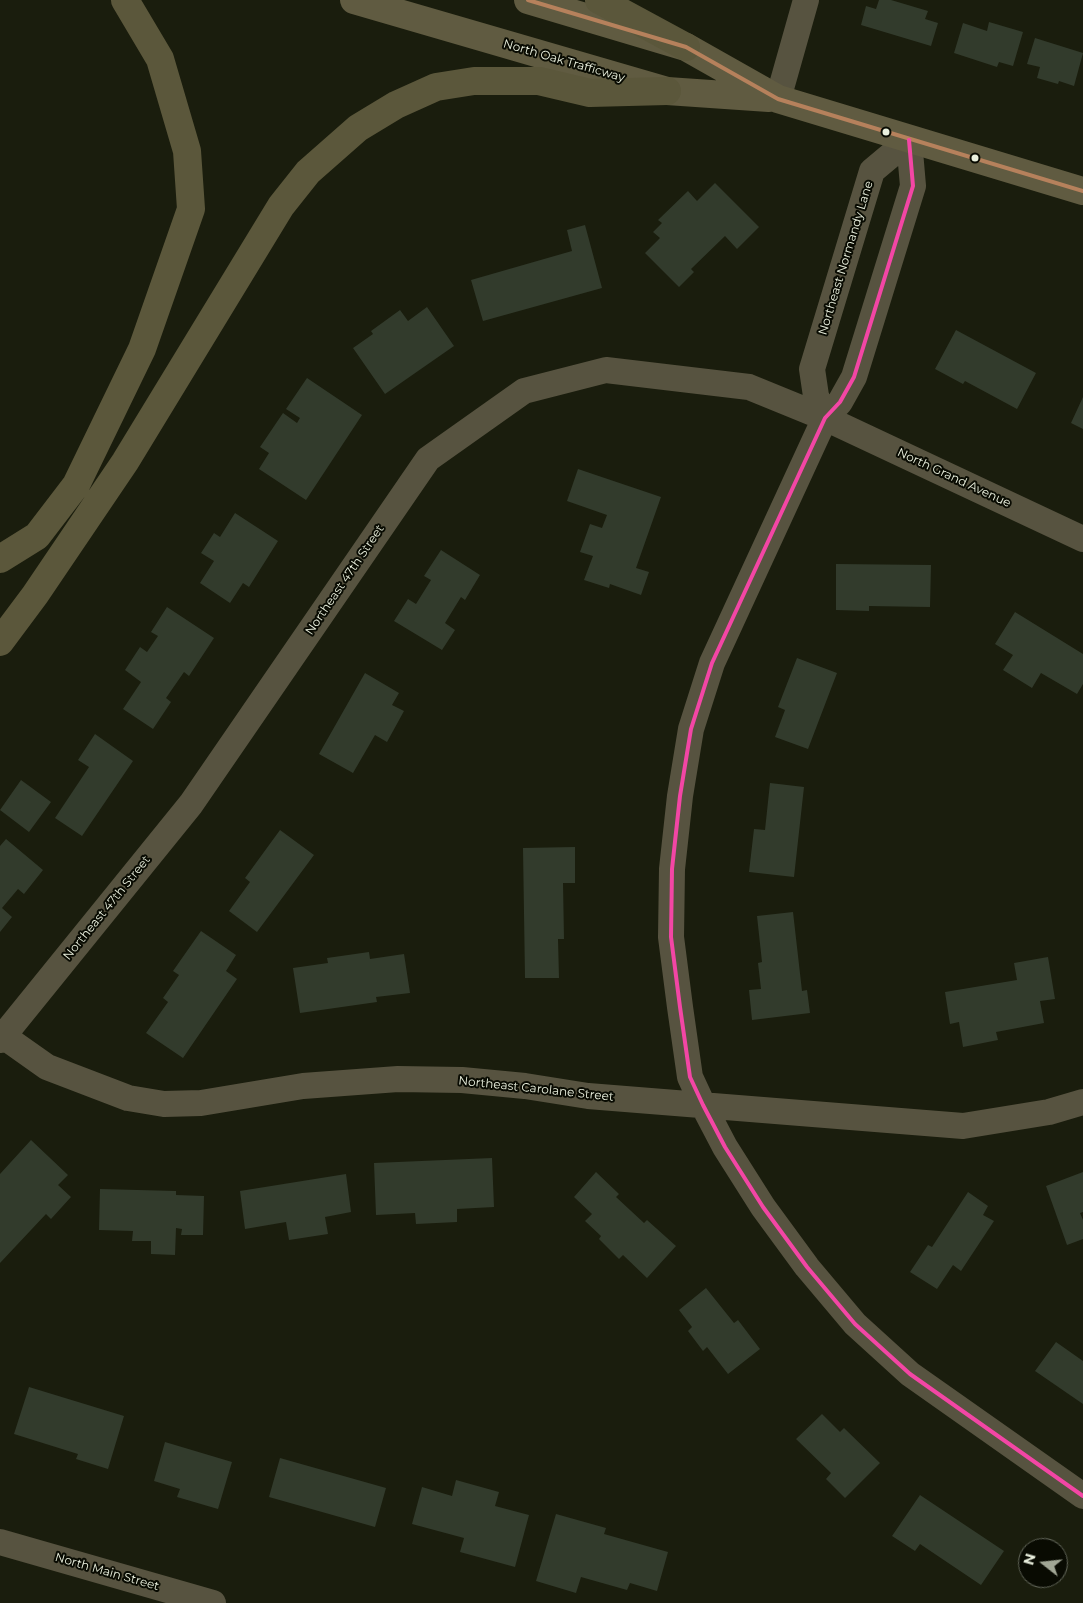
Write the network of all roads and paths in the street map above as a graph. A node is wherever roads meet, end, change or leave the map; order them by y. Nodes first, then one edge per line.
1 (125, 0) edge
2 (354, 0) edge
3 (528, 0) edge
4 (599, 0) edge
5 (806, 0) edge
6 (686, 48) junction
7 (667, 91) junction
8 (778, 99) junction
9 (909, 140) junction
10 (1083, 191) edge
11 (825, 418) junction
12 (1083, 539) edge
13 (0, 559) edge
14 (0, 642) edge
15 (2, 1038) edge
16 (689, 1068) junction
17 (664, 1102) junction
18 (1083, 1102) edge
19 (704, 1105) junction
20 (755, 1109) junction
21 (725, 1147) junction
22 (1083, 1496) edge
23 (0, 1542) edge
24 (213, 1603) edge

1 - 13 highway
2 - 7 main road, North Oak Trafficway
3 - 6 main road, North Oak Trafficway
4 - 6 highway
5 - 8 street
6 - 8 main road, North Oak Trafficway
7 - 8 main road, North Oak Trafficway
7 - 14 highway
8 - 9 main road, North Oak Trafficway
9 - 10 main road, North Oak Trafficway
9 - 11 street
9 - 11 street, Northeast Normandy Lane
11 - 12 street, North Grand Avenue
11 - 15 street, Northeast 47th Street
11 - 16 street
15 - 17 street, Northeast Carolane Street
16 - 17 street
16 - 19 street
17 - 19 street, Northeast Carolane Street
18 - 20 street, Northeast Carolane Street
19 - 20 street, Northeast Carolane Street
19 - 21 street
20 - 21 street
21 - 22 street
23 - 24 street, North Main Street

